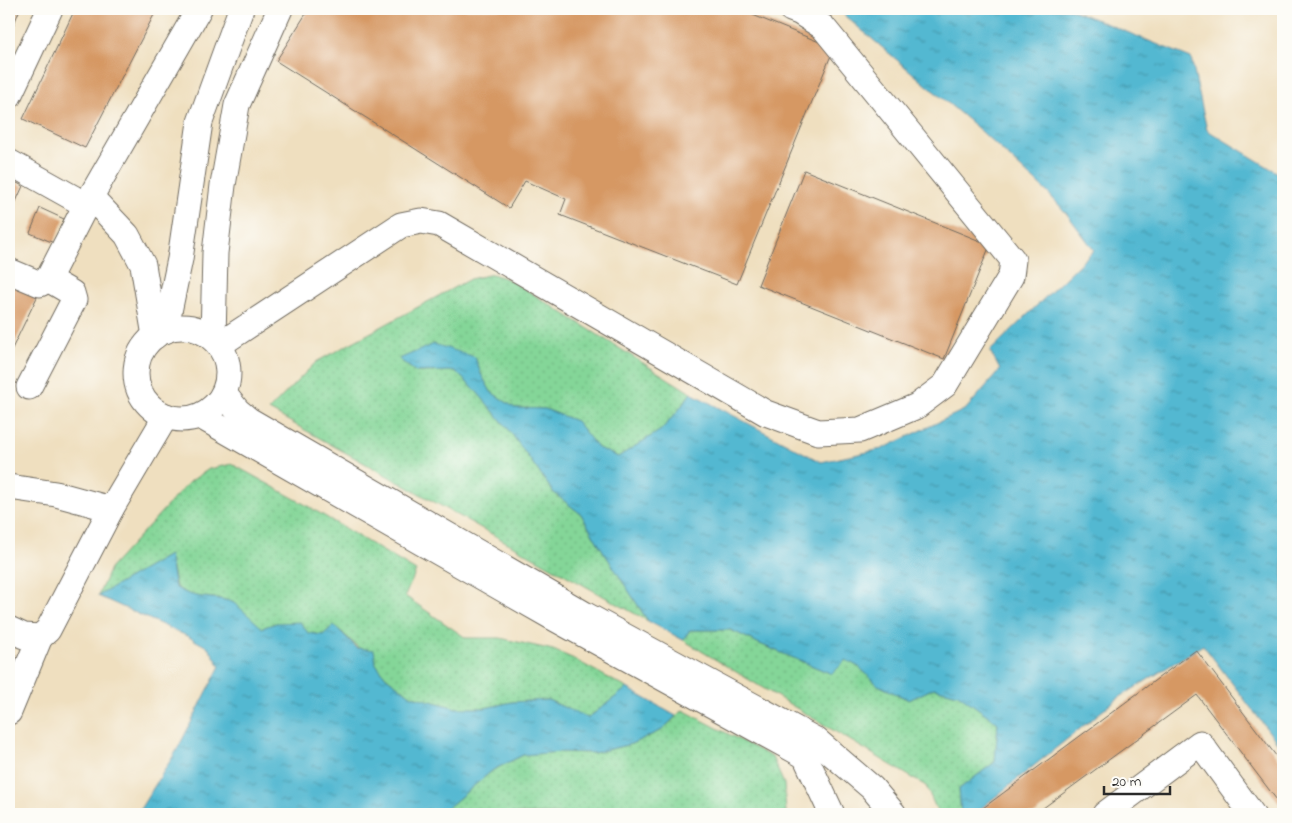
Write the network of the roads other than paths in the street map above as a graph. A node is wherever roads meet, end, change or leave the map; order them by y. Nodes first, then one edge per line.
1 (50, 9) edge
2 (199, 9) edge
3 (240, 9) edge
4 (280, 9) edge
5 (791, 9) edge
6 (9, 96) edge
7 (9, 162) edge
8 (89, 201) junction
9 (9, 271) edge
10 (48, 279) junction
11 (160, 333) junction
12 (216, 342) junction
13 (28, 387) dead end
14 (224, 394) junction
15 (166, 416) junction
16 (200, 416) junction
17 (244, 430) junction
18 (9, 487) edge
19 (111, 509) junction
20 (9, 629) edge
21 (40, 636) junction
22 (9, 712) edge
23 (810, 748) junction
24 (1118, 811) edge
25 (832, 814) edge
26 (894, 814) edge
27 (1252, 814) edge

1 - 6 street
2 - 8 street
3 - 11 street
4 - 12 street
5 - 12 street
7 - 8 street
8 - 10 street
8 - 11 street
9 - 10 street
10 - 13 street
11 - 12 street
11 - 15 street
12 - 14 street
14 - 16 street
14 - 17 street
15 - 16 street
15 - 19 street
16 - 17 street
17 - 23 street
18 - 19 street
19 - 21 street
20 - 21 street
21 - 22 street
23 - 25 street
23 - 26 street
24 - 27 street

